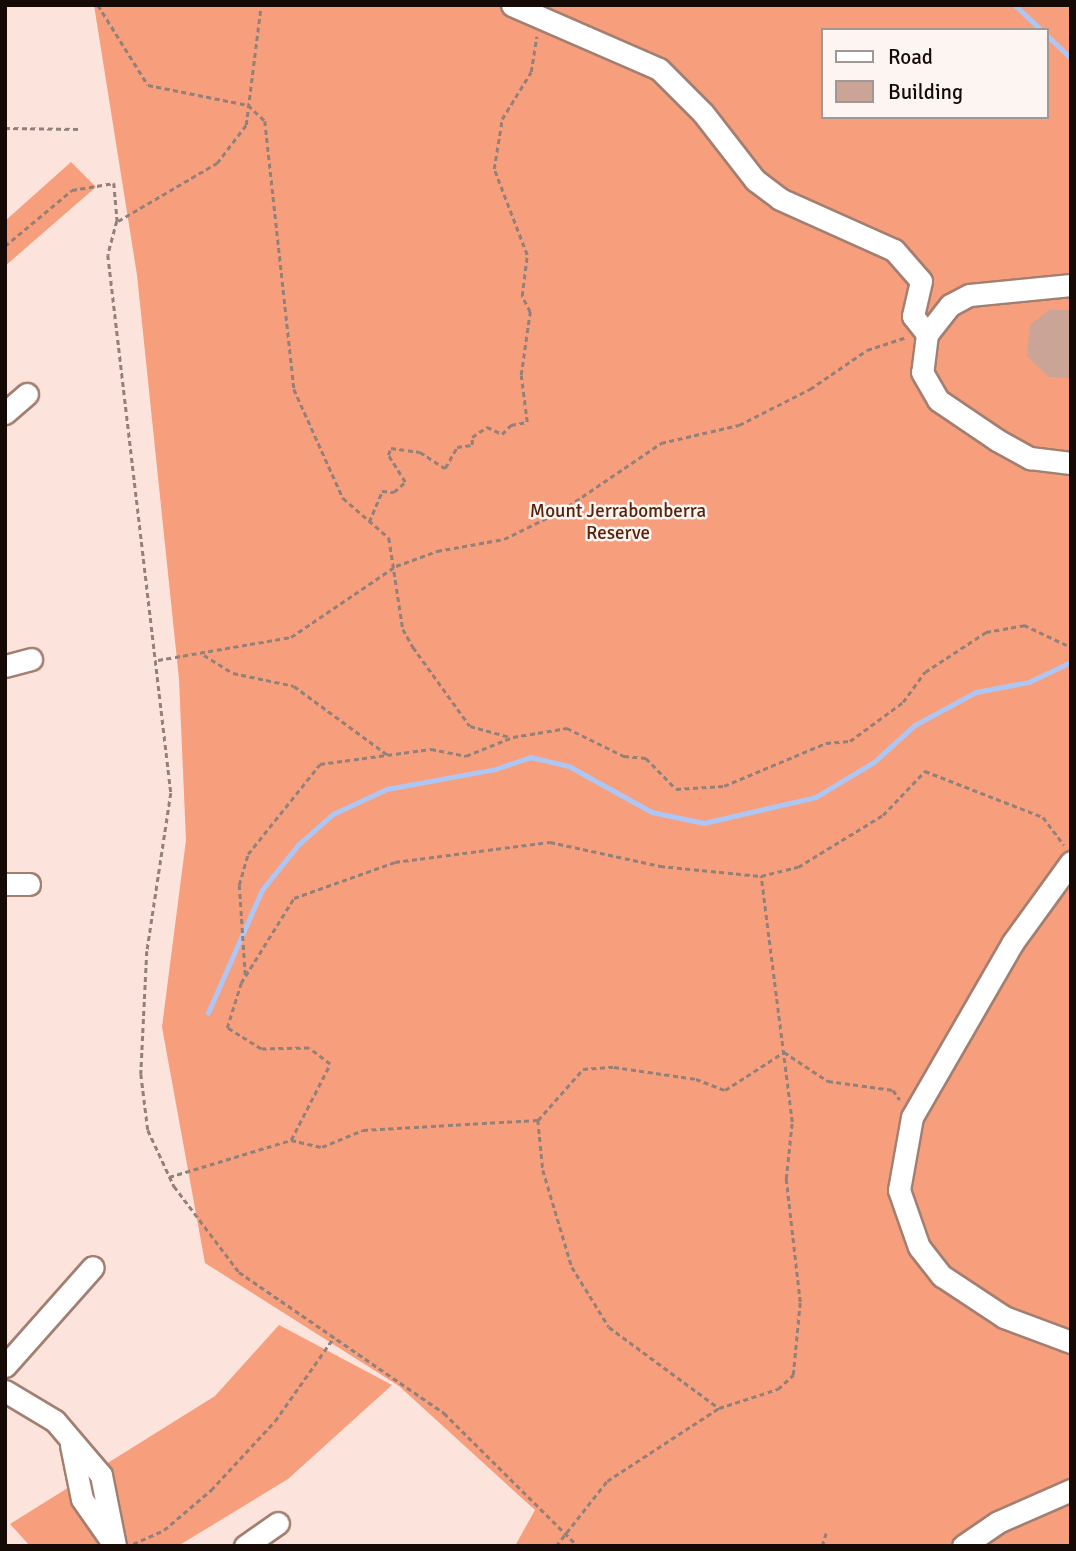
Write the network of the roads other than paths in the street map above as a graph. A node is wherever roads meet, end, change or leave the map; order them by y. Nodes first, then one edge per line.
1 (512, 5) edge
2 (1071, 285) edge
3 (928, 334) junction
4 (27, 394) dead end
5 (5, 413) edge
6 (1071, 463) edge
7 (30, 659) dead end
8 (5, 666) edge
9 (1068, 855) edge
10 (5, 884) edge
11 (29, 884) dead end
12 (93, 1267) dead end
13 (1071, 1342) edge
14 (5, 1366) edge
15 (5, 1391) edge
16 (1071, 1490) edge
17 (278, 1523) dead end
18 (115, 1546) edge
19 (245, 1546) edge
20 (963, 1546) edge

1 - 3 street
2 - 3 street
3 - 6 street
4 - 5 street
7 - 8 street
9 - 13 street
10 - 11 street
12 - 14 street
15 - 18 street
16 - 20 street
17 - 19 street

